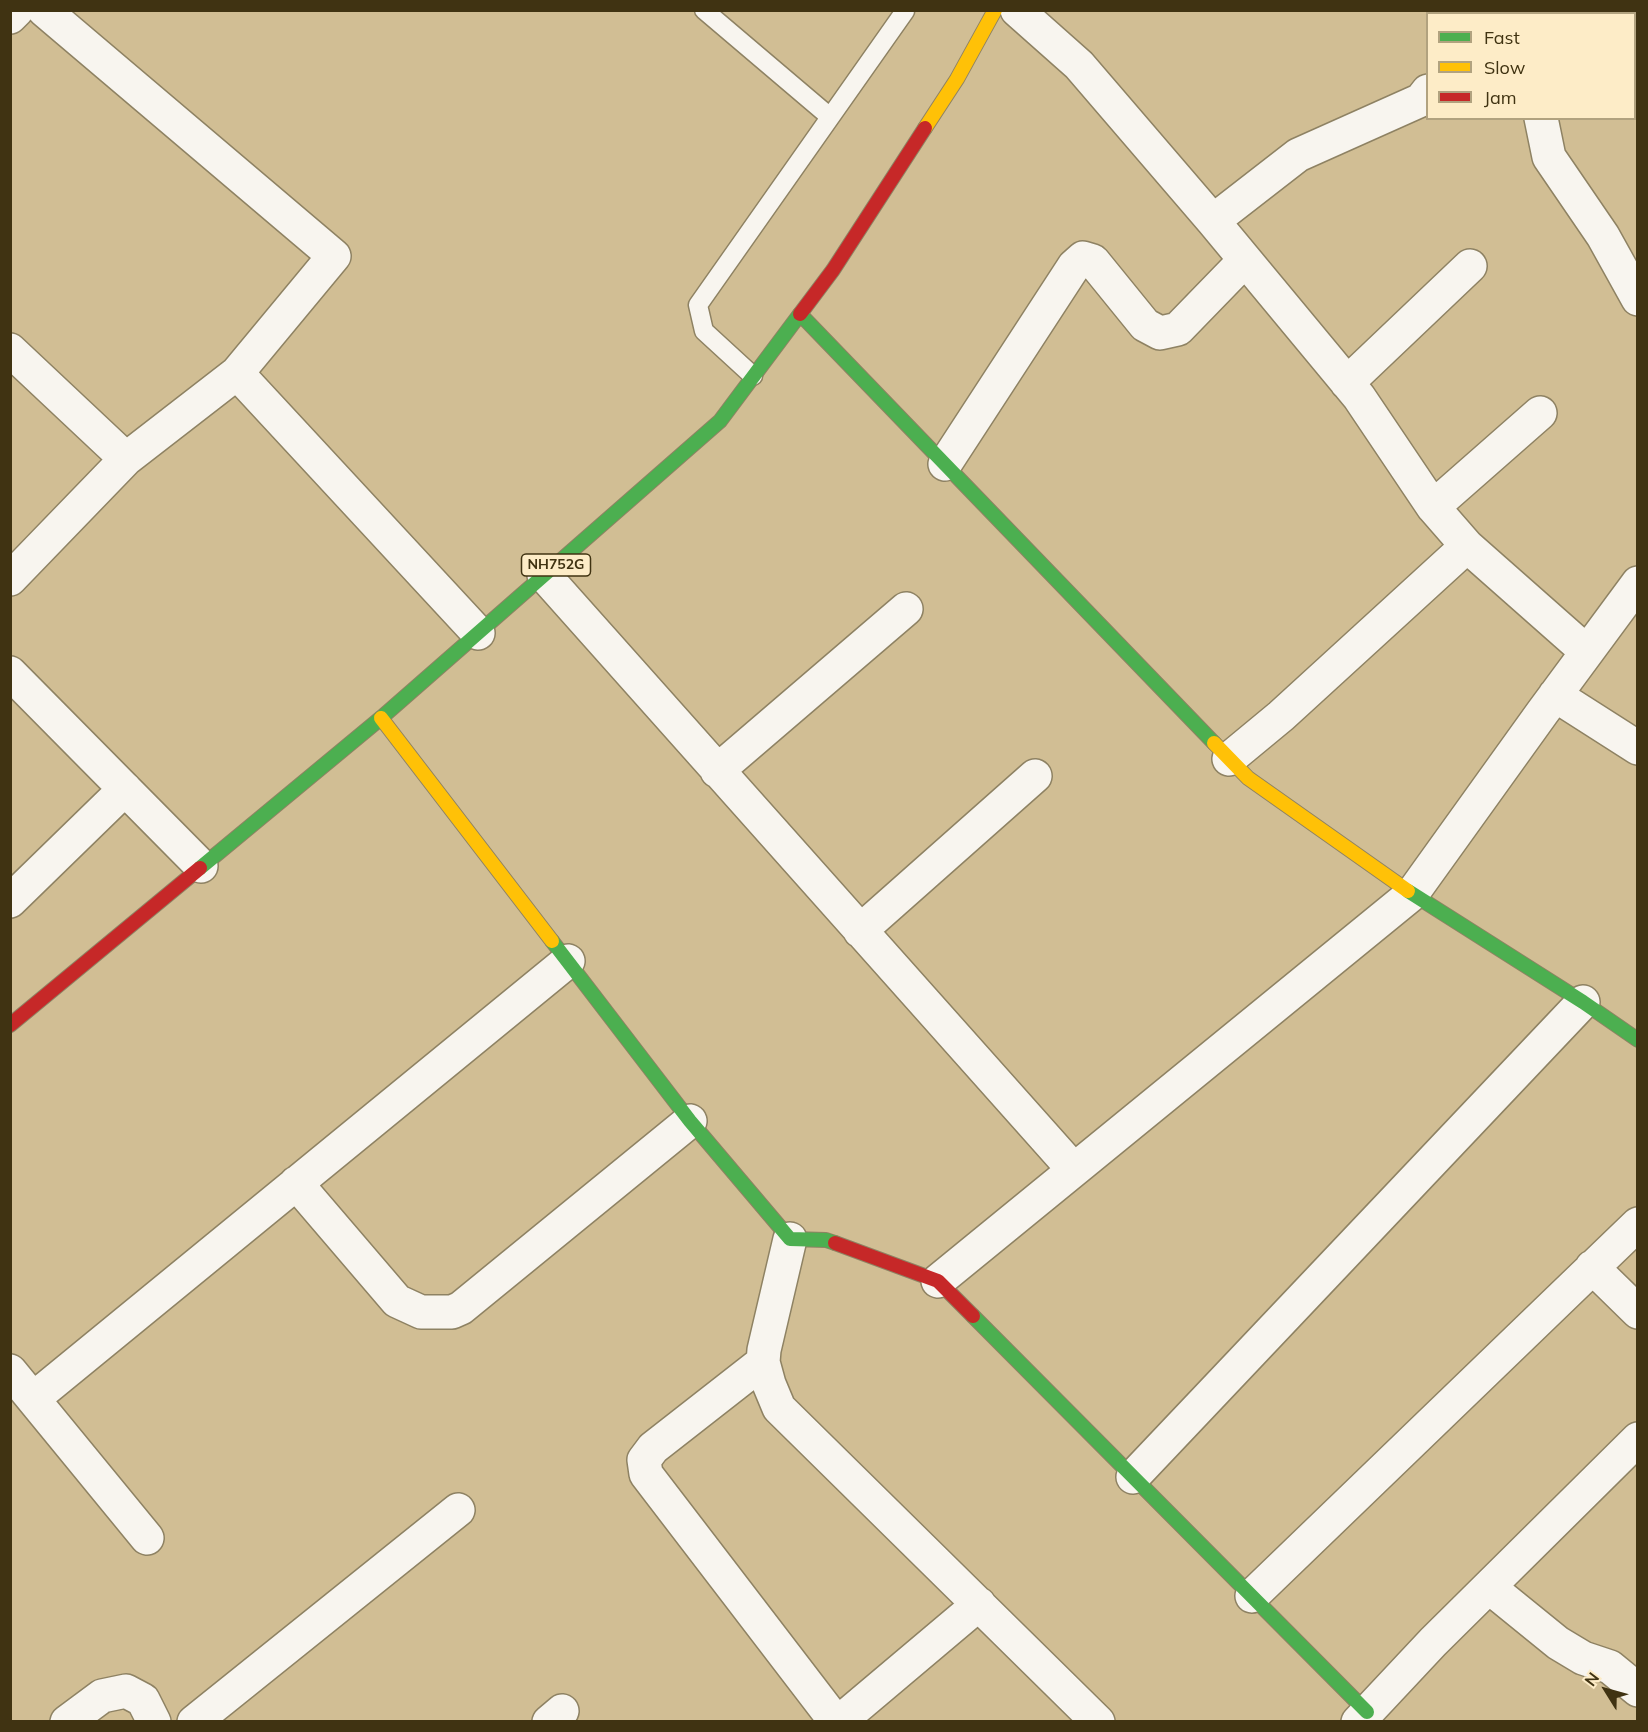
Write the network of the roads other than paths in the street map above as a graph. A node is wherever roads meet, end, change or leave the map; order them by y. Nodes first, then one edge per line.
1 (16, 10) edge
2 (44, 10) edge
3 (704, 10) edge
4 (995, 10) edge
5 (1017, 10) edge
6 (905, 11) edge
7 (10, 17) edge
8 (1426, 93) edge
9 (830, 117) junction
10 (1541, 120) edge
11 (1213, 221) junction
12 (1245, 260) junction
13 (1470, 266) dead end
14 (1638, 299) edge
15 (800, 314) junction
16 (10, 350) edge
17 (237, 373) junction
18 (753, 376) junction
19 (1347, 383) junction
20 (1540, 413) dead end
21 (126, 459) junction
22 (945, 464) junction
23 (1433, 507) junction
24 (1467, 546) junction
25 (544, 575) junction
26 (10, 579) edge
27 (1638, 583) edge
28 (906, 609) dead end
29 (478, 633) junction
30 (1587, 652) junction
31 (10, 673) edge
32 (1555, 695) junction
33 (381, 718) junction
34 (1638, 748) edge
35 (1230, 759) junction
36 (717, 771) junction
37 (1035, 776) dead end
38 (125, 789) junction
39 (201, 866) junction
40 (1412, 894) junction
41 (10, 901) edge
42 (860, 931) junction
43 (568, 961) junction
44 (1582, 1002) junction
45 (10, 1025) edge
46 (1638, 1040) edge
47 (690, 1121) junction
48 (1074, 1170) junction
49 (296, 1183) junction
50 (1638, 1224) edge
51 (790, 1239) junction
52 (1592, 1267) junction
53 (938, 1281) junction
54 (1638, 1312) edge
55 (763, 1362) junction
56 (10, 1371) edge
57 (33, 1399) junction
58 (1638, 1439) edge
59 (1133, 1478) junction
60 (458, 1510) dead end
61 (147, 1538) dead end
62 (1489, 1587) junction
63 (1252, 1596) junction
64 (979, 1604) junction
65 (1638, 1690) edge
66 (1362, 1717) edge
67 (67, 1722) edge
68 (154, 1722) edge
69 (194, 1722) edge
70 (838, 1722) edge
71 (1098, 1722) edge

1 - 7 street
2 - 17 street
3 - 9 lane
4 - 15 main road, NH752G
5 - 11 street
6 - 9 lane
8 - 11 street
9 - 18 lane
10 - 14 street
11 - 12 street
12 - 19 street
12 - 22 street
13 - 19 street
15 - 18 main road, NH752G
15 - 22 main road
16 - 21 street
17 - 21 street
17 - 29 street
18 - 25 main road, NH752G
19 - 23 street
20 - 23 street
21 - 26 street
22 - 35 main road
23 - 24 street
24 - 30 street
24 - 35 street
25 - 29 main road, NH752G
25 - 36 street
27 - 30 street
28 - 36 street
29 - 33 main road, NH752G
30 - 32 street
31 - 38 street
32 - 34 street
32 - 40 street
33 - 39 main road, NH752G
33 - 43 main road
35 - 40 main road
36 - 42 street
37 - 42 street
38 - 39 street
38 - 41 street
39 - 45 main road, NH752G
40 - 44 main road
40 - 48 street
42 - 48 street
43 - 47 main road
43 - 49 street
44 - 46 main road
44 - 59 street
47 - 49 street
47 - 51 main road
48 - 53 street
49 - 57 street
50 - 52 street
51 - 53 main road
51 - 55 street
52 - 54 street
52 - 63 street
53 - 59 main road
55 - 64 street
55 - 70 street
56 - 57 street
57 - 61 street
58 - 62 street
59 - 63 main road
60 - 69 street
62 - 65 street
62 - 66 street
63 - 66 main road
64 - 70 street
64 - 71 street
67 - 68 street

